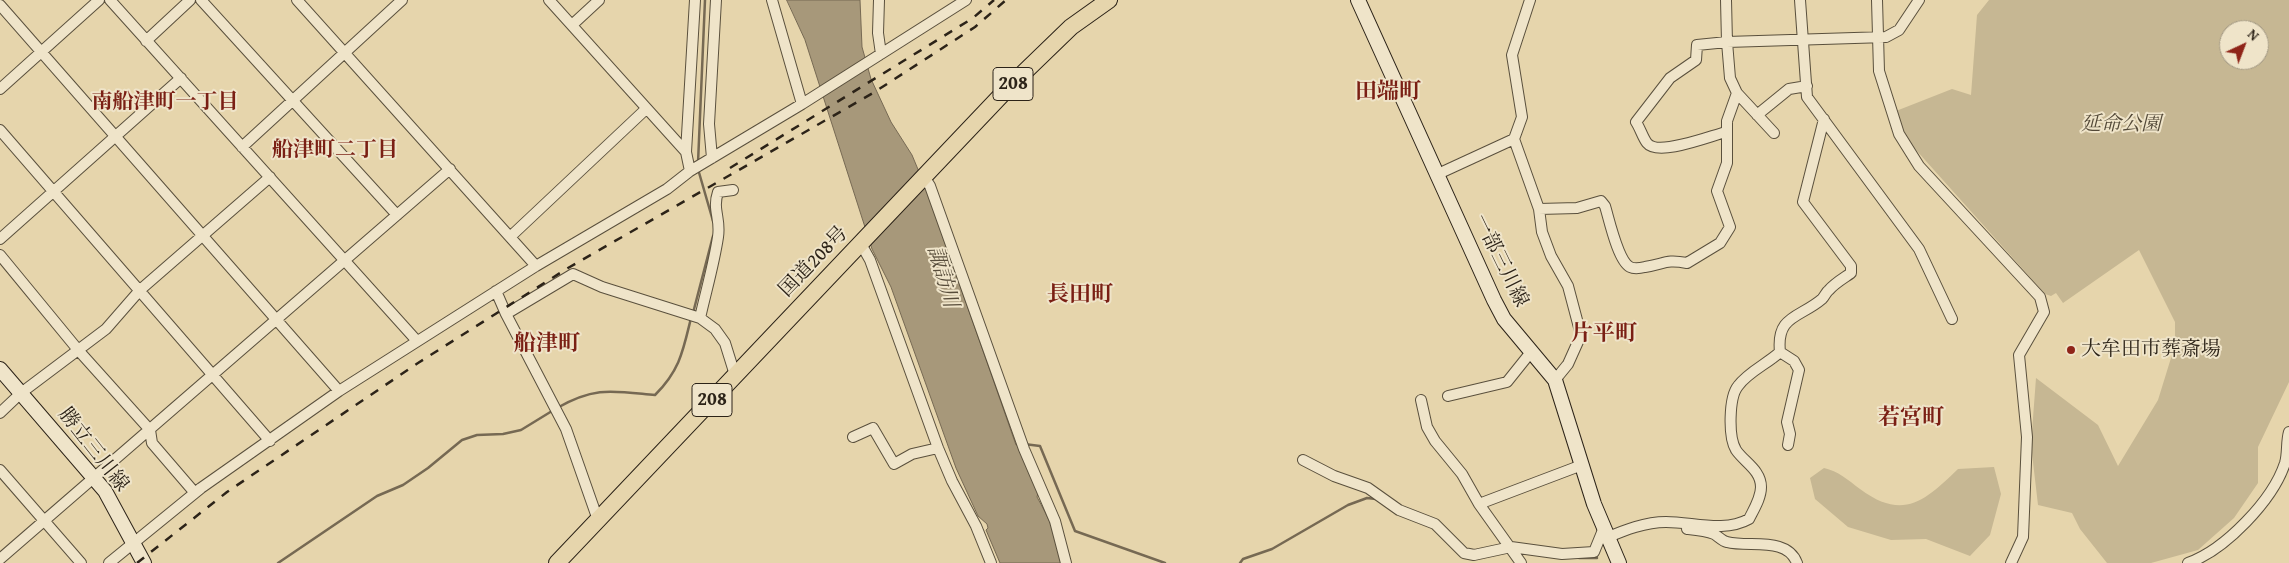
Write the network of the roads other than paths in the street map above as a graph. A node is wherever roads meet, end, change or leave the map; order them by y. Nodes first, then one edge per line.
1 (99, 0) edge
2 (110, 0) edge
3 (190, 0) edge
4 (201, 0) edge
5 (297, 0) edge
6 (402, 0) edge
7 (549, 0) edge
8 (599, 0) edge
9 (694, 0) edge
10 (716, 0) edge
11 (772, 0) edge
12 (879, 0) edge
13 (966, 0) edge
14 (1110, 0) edge
15 (1358, 0) edge
16 (1530, 0) edge
17 (1726, 0) edge
18 (1800, 0) edge
19 (1877, 0) edge
20 (1919, 0) edge
21 (0, 5) edge
22 (572, 26) junction
23 (1878, 37) junction
24 (146, 40) junction
25 (1804, 40) junction
26 (1727, 42) junction
27 (345, 53) junction
28 (41, 54) junction
29 (881, 54) junction
30 (182, 78) junction
31 (1807, 86) junction
32 (0, 89) edge
33 (1736, 93) junction
34 (293, 101) junction
35 (802, 104) junction
36 (646, 109) junction
37 (1757, 115) junction
38 (1824, 119) junction
39 (0, 130) edge
40 (1726, 132) junction
41 (1774, 133) dead end
42 (116, 136) junction
43 (1514, 139) junction
44 (242, 147) junction
45 (686, 152) junction
46 (712, 158) junction
47 (450, 169) junction
48 (690, 171) junction
49 (1438, 174) junction
50 (270, 177) junction
51 (923, 180) junction
52 (733, 190) dead end
53 (54, 192) junction
54 (1539, 209) junction
55 (397, 215) junction
56 (203, 236) junction
57 (510, 237) junction
58 (0, 239) edge
59 (864, 241) junction
60 (0, 255) edge
61 (344, 260) junction
62 (536, 266) junction
63 (140, 290) junction
64 (496, 291) junction
65 (506, 314) junction
66 (277, 318) junction
67 (700, 318) junction
68 (1952, 320) dead end
69 (417, 341) junction
70 (79, 351) junction
71 (1531, 352) junction
72 (1780, 352) junction
73 (0, 369) edge
74 (212, 374) junction
75 (735, 376) junction
76 (1555, 380) junction
77 (339, 391) junction
78 (21, 394) junction
79 (1448, 396) dead end
80 (1421, 400) dead end
81 (0, 413) edge
82 (150, 430) junction
83 (2289, 432) edge
84 (853, 437) dead end
85 (270, 441) junction
86 (1788, 445) dead end
87 (938, 448) junction
88 (1303, 460) dead end
89 (2287, 463) edge
90 (1582, 465) junction
91 (0, 470) edge
92 (94, 477) junction
93 (195, 493) junction
94 (1479, 504) junction
95 (598, 520) junction
96 (45, 521) junction
97 (1655, 523) junction
98 (1605, 534) junction
99 (133, 542) junction
100 (1511, 547) junction
101 (0, 559) edge
102 (81, 563) edge
103 (109, 563) edge
104 (144, 563) edge
105 (557, 563) edge
106 (991, 563) edge
107 (1066, 563) edge
108 (1521, 563) edge
109 (1618, 563) edge
110 (1797, 563) edge
111 (2011, 563) edge
112 (2188, 563) edge

1 - 28 street
2 - 24 street
3 - 24 street
4 - 34 street
5 - 27 street
6 - 27 street
7 - 22 street
8 - 22 street
9 - 45 street
10 - 46 street
11 - 35 street
12 - 29 street
13 - 29 street
14 - 51 highway, 国道208号 / 208
15 - 49 main road, 一部三川線
16 - 43 street
17 - 26 street
18 - 25 street
19 - 23 street
20 - 23 street
21 - 28 street
22 - 36 street
23 - 25 street
23 - 111 street
24 - 30 street
25 - 26 street
25 - 31 street
26 - 33 street
26 - 40 street
27 - 34 street
27 - 47 street
28 - 32 street
28 - 42 street
29 - 35 street
30 - 42 street
30 - 44 street
31 - 37 street
31 - 38 street
33 - 37 street
33 - 40 street
34 - 44 street
34 - 55 street
35 - 46 street
36 - 45 street
36 - 57 street
37 - 41 street
38 - 68 street
38 - 72 street
39 - 53 street
40 - 54 street
42 - 53 street
42 - 56 street
43 - 49 street
43 - 54 street
44 - 50 street
45 - 48 street
46 - 48 street
47 - 55 street
47 - 57 street
48 - 62 street
49 - 71 main road, 一部三川線
50 - 56 street
50 - 61 street
51 - 59 highway, 国道208号 / 208
51 - 107 street
52 - 67 street
53 - 58 street
53 - 63 street
54 - 76 street
55 - 61 street
56 - 63 street
56 - 66 street
57 - 62 street
59 - 75 highway, 国道208号 / 208
59 - 87 street
60 - 70 street
61 - 66 street
61 - 69 street
62 - 64 street
63 - 70 street
63 - 74 street
64 - 65 street
64 - 69 street
65 - 67 street
65 - 95 street
66 - 74 street
66 - 77 street
67 - 75 street
69 - 77 street
70 - 78 street
70 - 82 street
71 - 76 main road, 一部三川線
71 - 79 street
72 - 86 street
72 - 97 street
73 - 78 main road, 勝立三川線
74 - 82 street
74 - 85 street
75 - 95 highway, 国道208号 / 208
76 - 90 main road, 一部三川線
77 - 85 street
78 - 81 street
78 - 92 main road, 勝立三川線
80 - 94 street
82 - 92 street
82 - 93 street
83 - 89 street
84 - 87 street
85 - 93 street
87 - 106 street
88 - 100 street
89 - 112 street
90 - 94 street
90 - 98 main road, 一部三川線
91 - 96 street
92 - 96 street
92 - 99 main road, 勝立三川線
93 - 99 street
94 - 100 street
95 - 105 highway, 国道208号 / 208
96 - 101 street
96 - 102 street
97 - 98 street
97 - 110 street
98 - 100 street
98 - 109 main road, 一部三川線
99 - 103 street
99 - 104 main road, 勝立三川線
100 - 108 street

